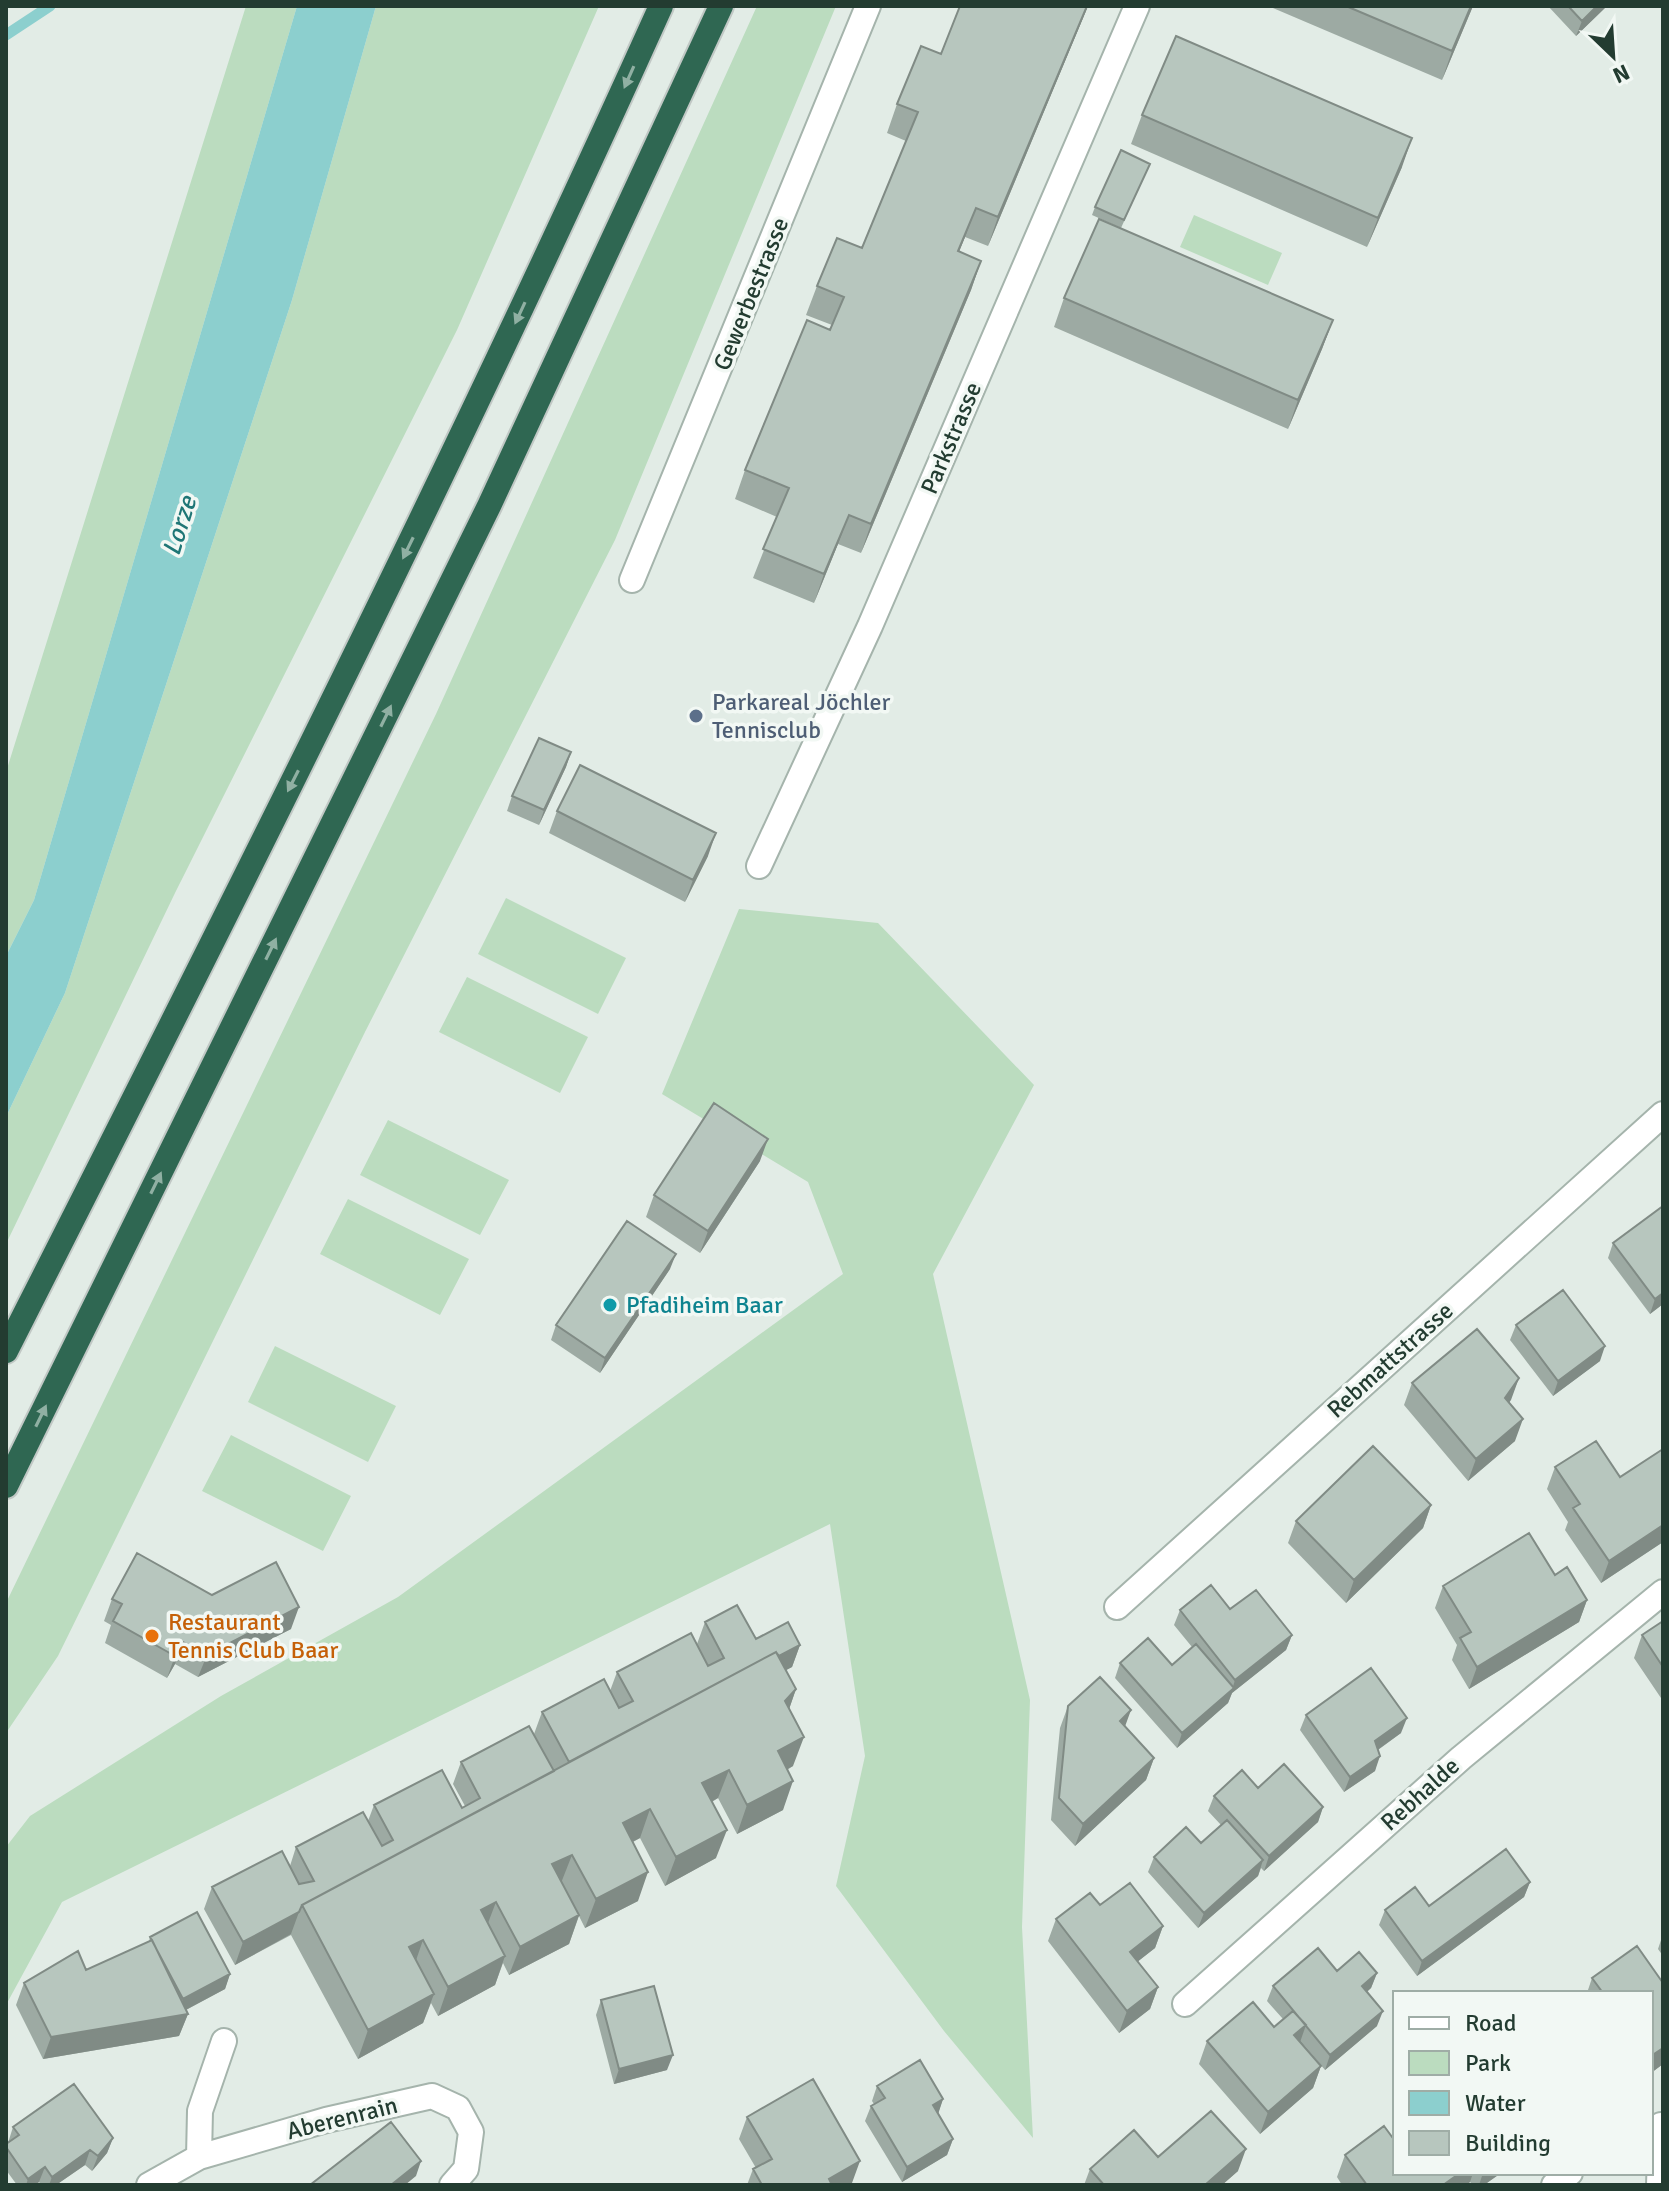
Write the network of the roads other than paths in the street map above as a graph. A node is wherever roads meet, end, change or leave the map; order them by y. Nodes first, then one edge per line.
1 (661, 6) edge
2 (721, 6) edge
3 (868, 6) edge
4 (1137, 6) edge
5 (632, 580) dead end
6 (759, 866) dead end
7 (1663, 1114) edge
8 (6, 1351) edge
9 (6, 1486) edge
10 (1663, 1592) edge
11 (1117, 1607) dead end
12 (1185, 2004) dead end
13 (224, 2041) dead end
14 (1658, 2125) edge
15 (199, 2157) junction
16 (149, 2185) edge
17 (452, 2185) edge
18 (1659, 2185) edge

1 -> 8 highway
9 -> 2 highway
3 - 5 street, Gewerbestrasse
4 - 6 street, Parkstrasse
7 - 11 street, Rebmattstrasse
10 - 12 street, Rebhalde
13 - 15 street
14 - 18 street
15 - 16 street, Aberenrain
15 - 17 street, Aberenrain

